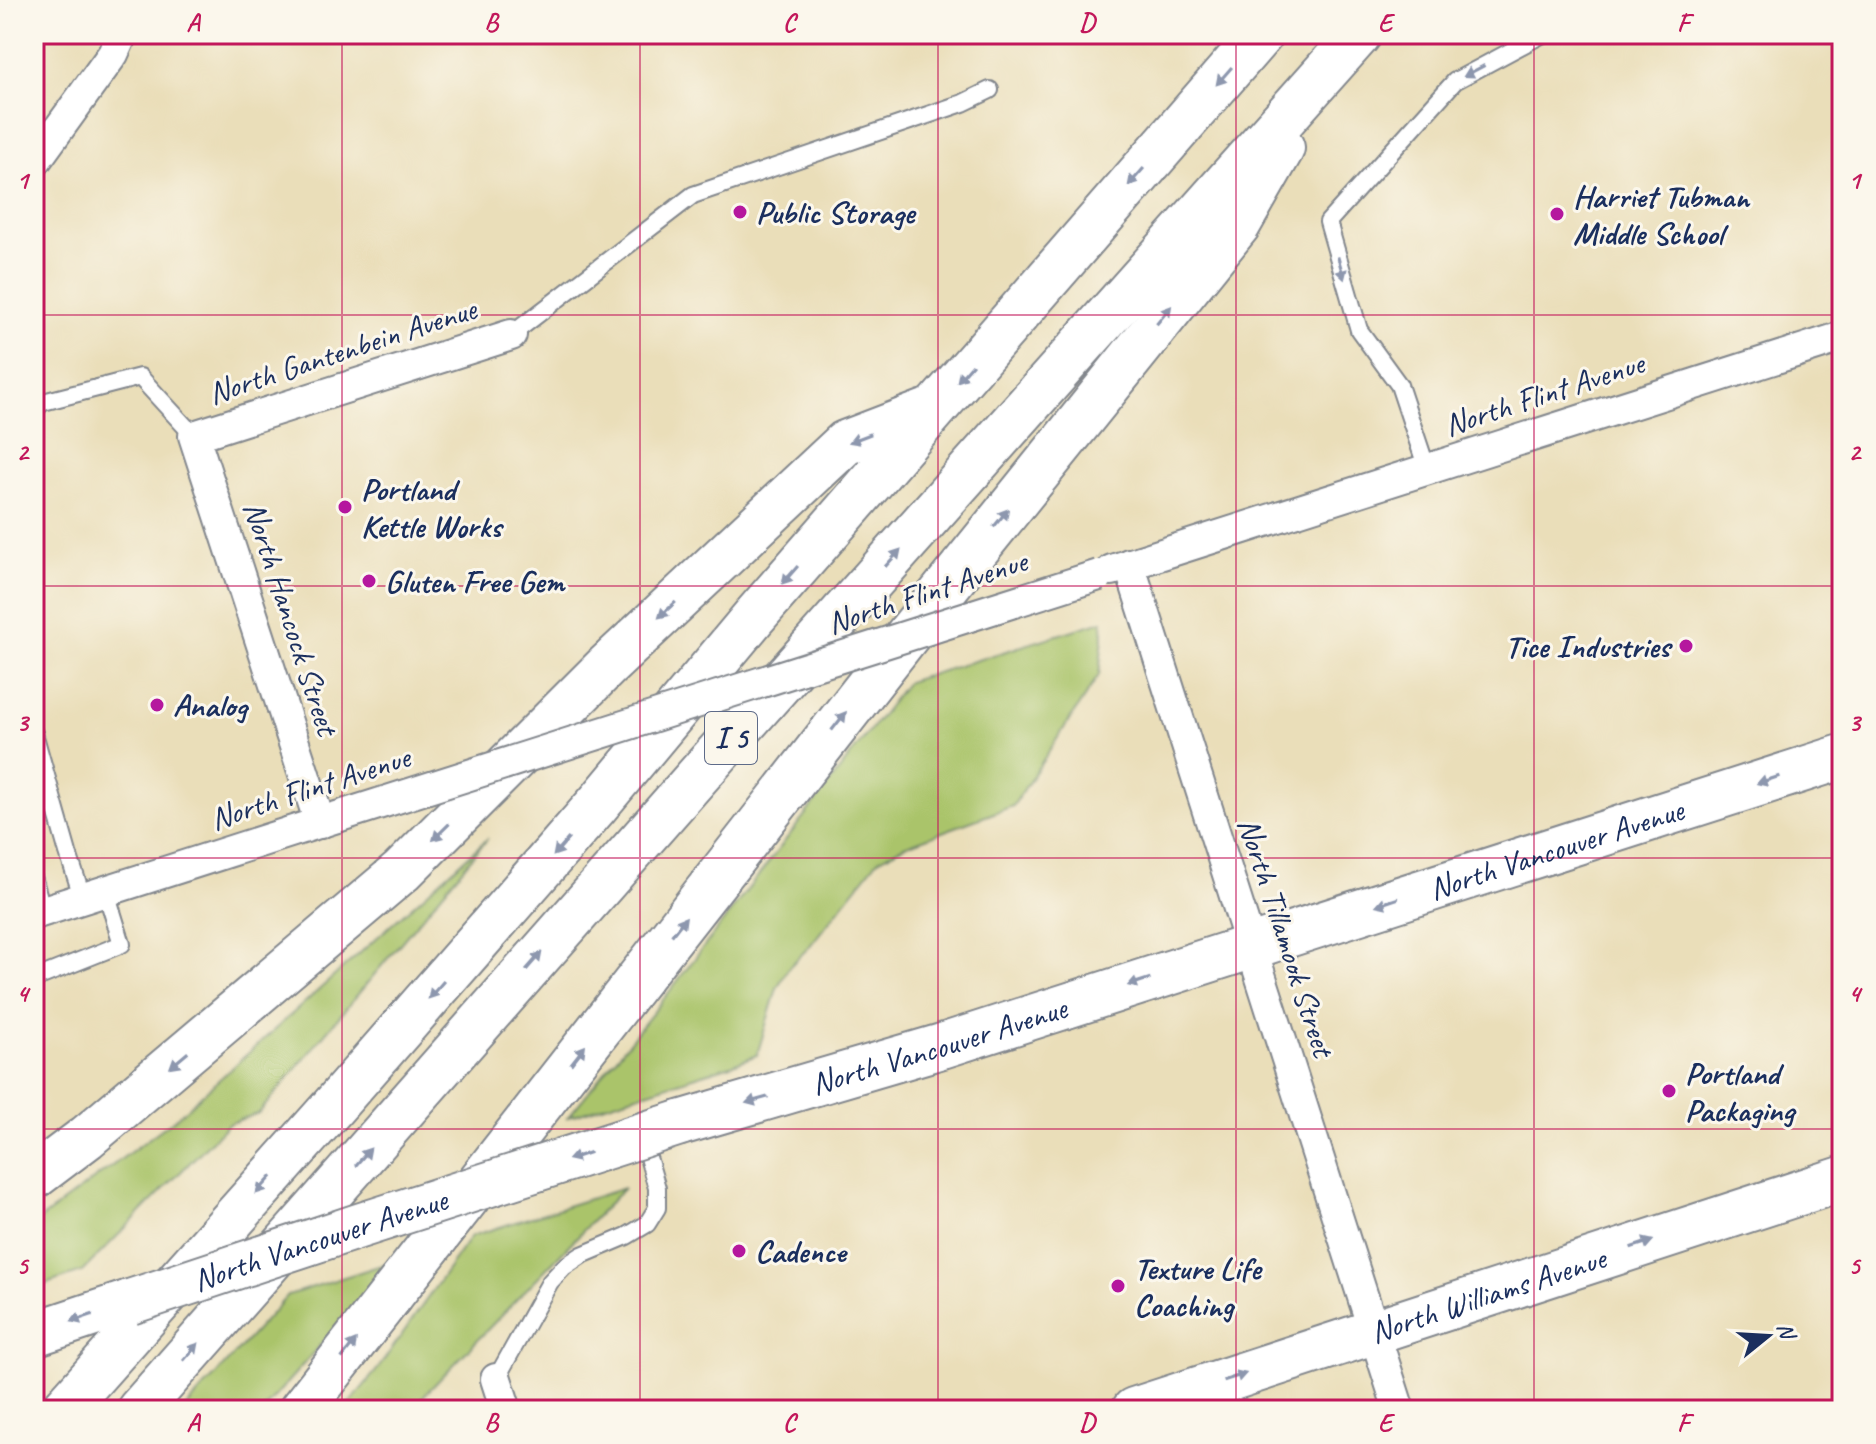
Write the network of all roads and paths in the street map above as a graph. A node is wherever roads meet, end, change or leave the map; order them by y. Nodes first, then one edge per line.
1 (122, 34) edge
2 (1261, 34) edge
3 (1359, 34) edge
4 (1543, 34) edge
5 (1327, 70) junction
6 (990, 90) dead end
7 (34, 163) edge
8 (511, 335) joint
9 (1842, 337) edge
10 (34, 410) edge
11 (932, 410) junction
12 (194, 436) junction
13 (1427, 469) junction
14 (1129, 564) junction
15 (34, 733) edge
16 (1842, 757) edge
17 (328, 820) junction
18 (34, 880) edge
19 (95, 895) junction
20 (39, 913) edge
21 (1251, 946) junction
22 (34, 979) edge
23 (661, 1129) junction
24 (34, 1177) edge
25 (1842, 1179) edge
26 (1373, 1331) junction
27 (34, 1334) edge
28 (496, 1379) joint
29 (1155, 1407) edge
30 (63, 1410) edge
31 (139, 1410) edge
32 (301, 1410) edge
33 (506, 1410) edge
34 (1399, 1410) edge

1 - 7 street
2 -> 11 main road, I 5
3 - 5 main road, I 5
4 -> 13 lane
31 -> 5 main road, I 5
32 -> 5 main road
6 - 8 lane
8 - 12 street, North Gantenbein Avenue
9 - 13 street, North Flint Avenue
10 - 12 lane
11 -> 24 main road
11 -> 30 main road, I 5
12 - 17 street, North Hancock Street
13 - 14 street, North Flint Avenue
14 - 17 street, North Flint Avenue, bridge
14 - 21 street, North Tillamook Street
15 - 19 lane
16 -> 21 main road, North Vancouver Avenue
17 - 19 street, North Flint Avenue
18 - 20 lane
19 - 20 street, North Flint Avenue
19 - 22 lane
21 -> 23 main road, North Vancouver Avenue
21 - 26 street, North Tillamook Street
23 -> 27 main road, North Vancouver Avenue, bridge
23 - 28 lane
26 -> 25 main road, North Williams Avenue
29 -> 26 main road, North Williams Avenue
26 - 34 street, North Tillamook Street
28 - 33 street

